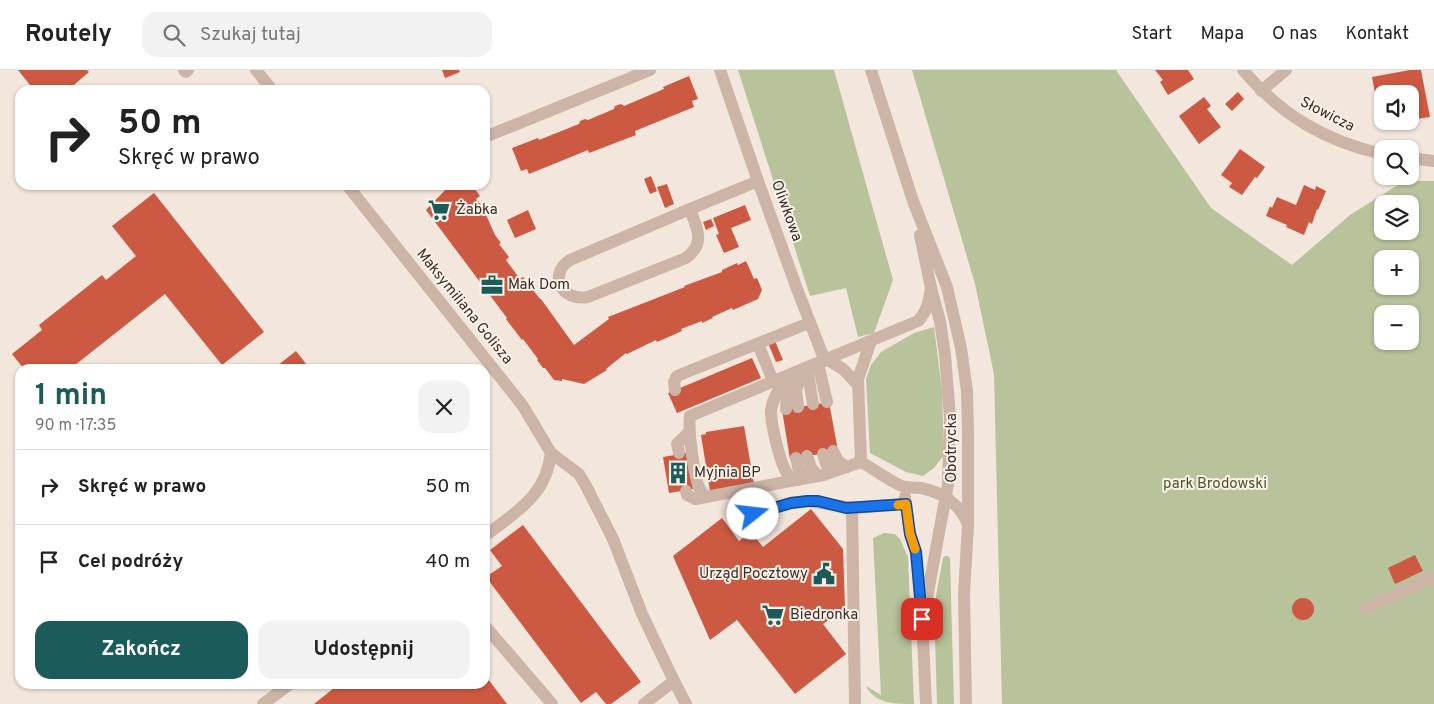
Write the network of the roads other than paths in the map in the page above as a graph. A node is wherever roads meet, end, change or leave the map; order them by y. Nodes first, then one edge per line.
1 (256, 70) edge
2 (650, 70) edge
3 (720, 70) edge
4 (871, 70) edge
5 (1243, 70) edge
6 (1286, 70) edge
7 (268, 85) edge
8 (1261, 91) junction
9 (490, 135) edge
10 (1374, 152) edge
11 (1419, 160) edge
12 (1434, 162) edge
13 (758, 181) junction
14 (356, 190) edge
15 (913, 201) junction
16 (690, 209) junction
17 (931, 288) junction
18 (809, 323) junction
19 (871, 341) junction
20 (758, 344) junction
21 (808, 367) junction
22 (773, 381) junction
23 (858, 386) junction
24 (675, 390) dead end
25 (827, 402) dead end
26 (814, 404) dead end
27 (792, 408) dead end
28 (689, 432) junction
29 (550, 453) junction
30 (679, 453) dead end
31 (802, 457) dead end
32 (861, 462) junction
33 (847, 466) junction
34 (834, 471) junction
35 (807, 478) junction
36 (904, 487) junction
37 (686, 491) dead end
38 (706, 497) junction
39 (947, 498) junction
40 (906, 504) junction
41 (852, 508) junction
42 (734, 519) dead end
43 (968, 525) junction
44 (490, 532) edge
45 (1434, 577) edge
46 (1365, 609) dead end
47 (490, 632) edge
48 (923, 638) junction
49 (674, 681) junction
50 (283, 689) edge
51 (263, 704) edge
52 (552, 704) edge
53 (644, 704) edge
54 (686, 704) edge
55 (855, 704) edge
56 (926, 704) edge
57 (966, 704) edge

1 - 7 street
2 - 9 street
3 - 13 street, Oliwkowa
4 - 15 street, Obotrycka
5 - 8 street, Słowicza
6 - 8 street
8 - 10 street, Słowicza
11 - 12 street
13 - 16 street
13 - 18 street, Oliwkowa
14 - 29 street, Maksymiliana Golisza
15 - 17 street, Obotrycka
15 - 43 street, Obotrycka
16 - 16 street
17 - 19 street
17 - 39 street, Obotrycka
18 - 20 street
18 - 21 street, Oliwkowa
19 - 21 street
19 - 23 street
20 - 22 street
20 - 24 street
21 - 22 street
21 - 23 street
21 - 25 street
21 - 26 street
21 - 27 street
21 - 35 street
22 - 28 street
23 - 32 street
28 - 30 street
28 - 38 street
29 - 44 street
29 - 49 street
31 - 35 street
32 - 33 street
32 - 36 street
33 - 34 street
33 - 34 street
34 - 35 street
35 - 38 street
36 - 39 street
36 - 40 street
37 - 38 street
39 - 43 street
39 - 48 street, Obotrycka
40 - 41 street
40 - 48 street
41 - 42 street
41 - 55 street
43 - 57 street, Obotrycka
45 - 46 street
47 - 52 street
48 - 56 street, Obotrycka
49 - 53 street
49 - 54 street
50 - 51 street

